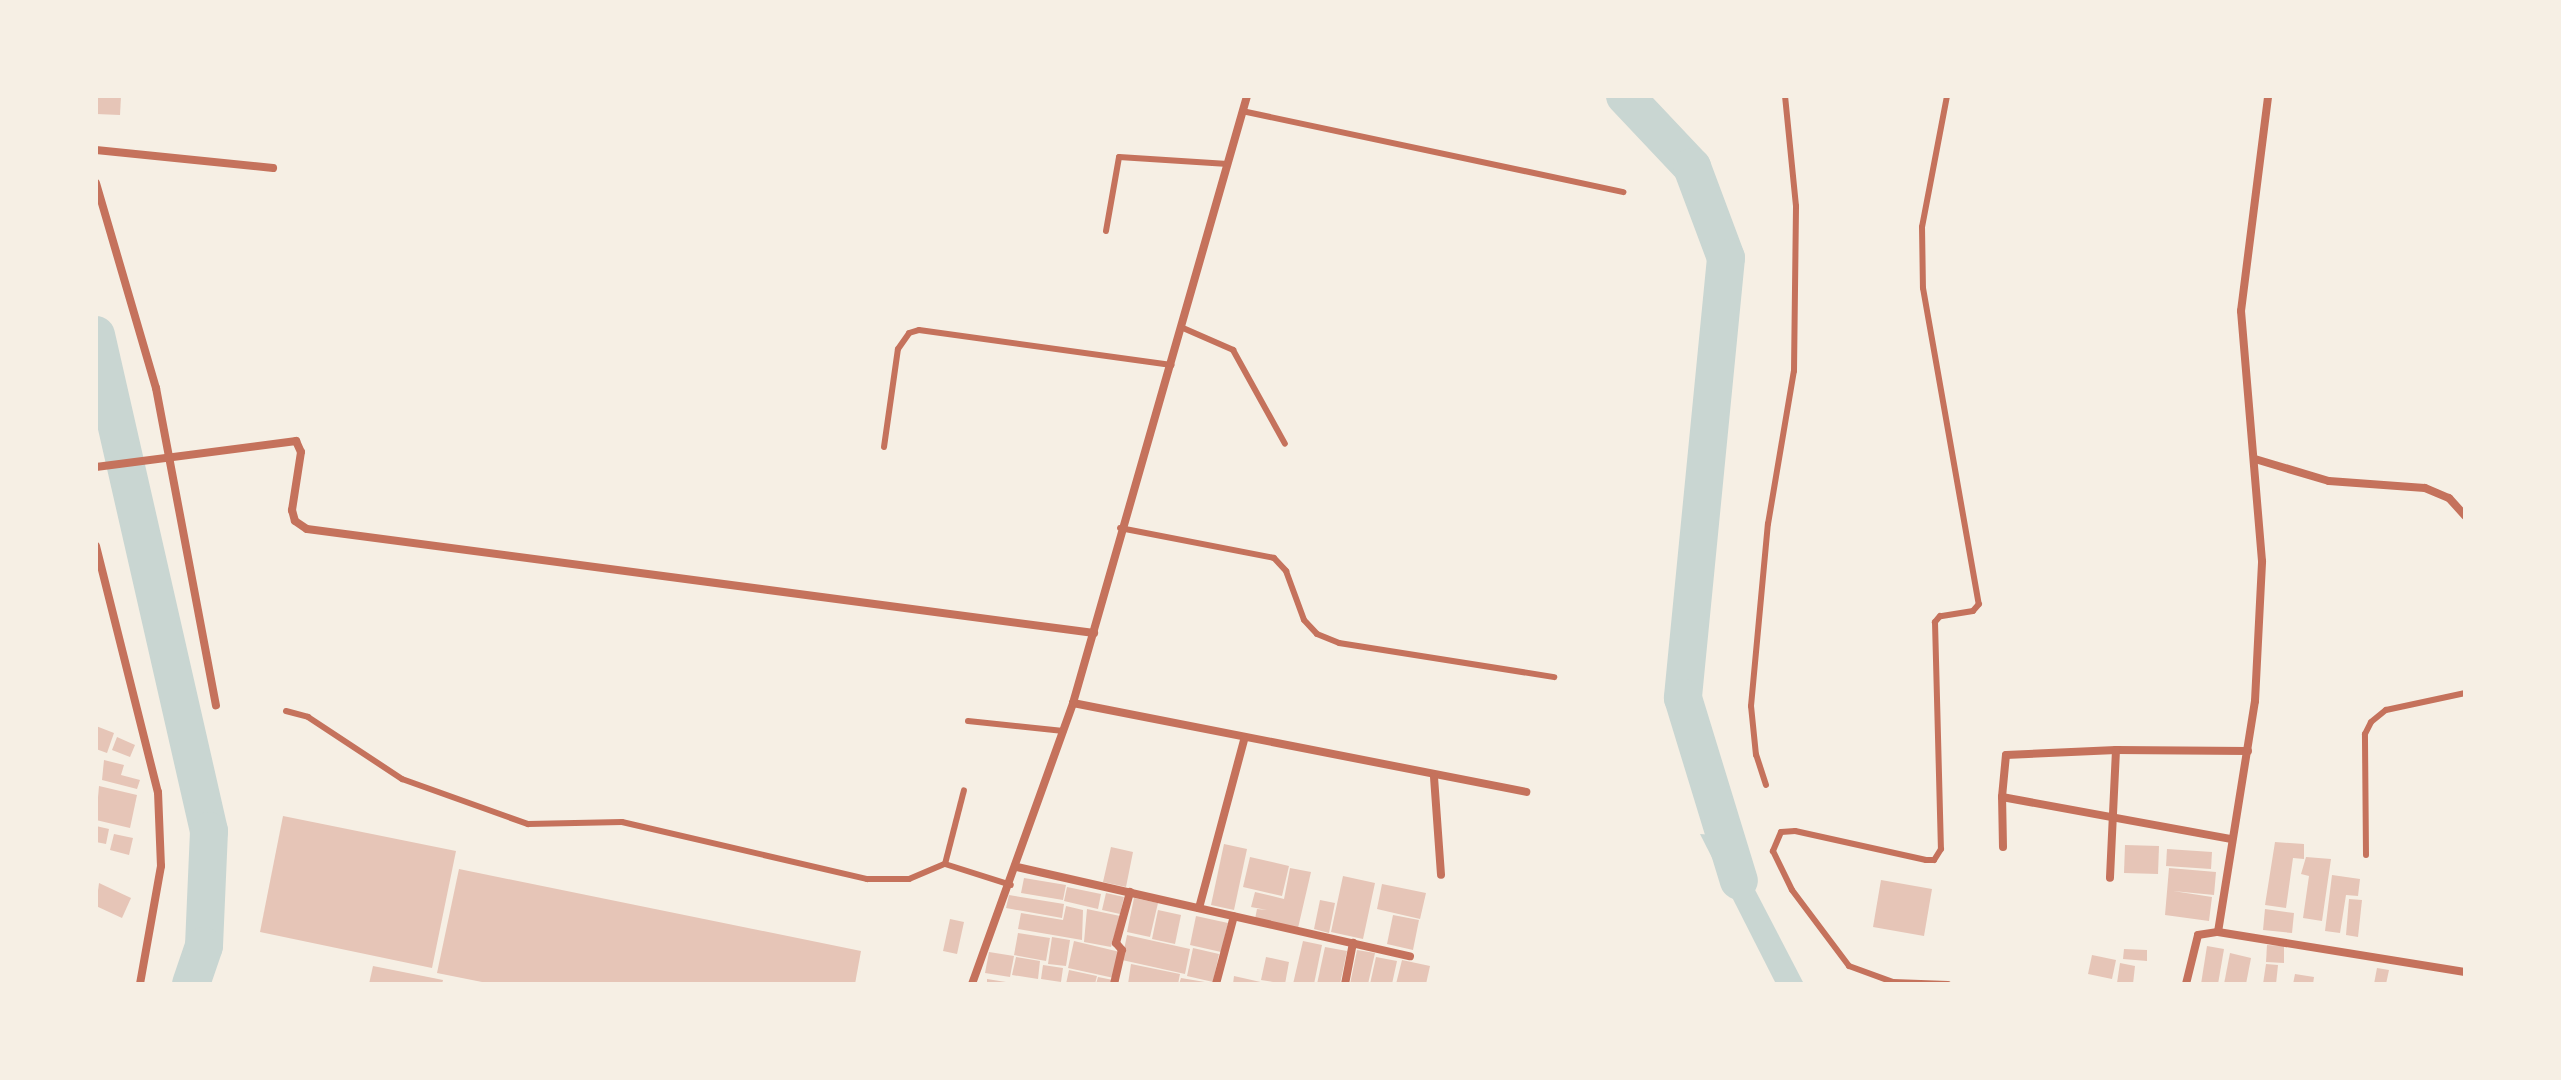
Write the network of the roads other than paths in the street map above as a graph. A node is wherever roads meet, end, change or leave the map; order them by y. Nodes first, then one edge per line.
1 (1247, 96) edge
2 (1785, 96) edge
3 (1947, 96) edge
4 (2268, 96) edge
5 (1242, 111) junction
6 (96, 150) edge
7 (1228, 164) junction
8 (273, 168) dead end
9 (96, 183) edge
10 (1624, 192) dead end
11 (1106, 231) dead end
12 (1183, 328) junction
13 (1172, 365) junction
14 (1285, 444) dead end
15 (884, 447) dead end
16 (2255, 459) junction
17 (170, 460) junction
18 (96, 467) edge
19 (2465, 516) edge
20 (1120, 528) junction
21 (96, 546) edge
22 (1094, 633) junction
23 (1554, 677) dead end
24 (2465, 693) edge
25 (1073, 703) junction
26 (216, 705) dead end
27 (286, 711) dead end
28 (968, 721) dead end
29 (1063, 731) junction
30 (1244, 740) junction
31 (2116, 750) junction
32 (2248, 751) junction
33 (1434, 777) junction
34 (1766, 785) dead end
35 (964, 790) dead end
36 (1526, 792) dead end
37 (2002, 797) junction
38 (2112, 814) junction
39 (2230, 839) junction
40 (2003, 847) dead end
41 (2366, 855) dead end
42 (945, 864) junction
43 (1017, 867) junction
44 (1441, 875) dead end
45 (2110, 878) dead end
46 (1011, 885) junction
47 (1130, 892) junction
48 (1199, 908) junction
49 (1234, 916) junction
50 (2218, 932) junction
51 (1353, 943) junction
52 (1410, 956) dead end
53 (2465, 972) edge
54 (140, 984) edge
55 (972, 984) edge
56 (1114, 984) edge
57 (1216, 984) edge
58 (1345, 984) edge
59 (1948, 984) edge
60 (2186, 984) edge

1 - 5 street
2 - 34 lane
3 - 59 lane
4 - 16 street
5 - 7 street
5 - 10 lane
6 - 8 street
7 - 11 lane
7 - 12 street
9 - 17 street
12 - 13 street
12 - 14 lane
13 - 15 lane
13 - 20 street
16 - 19 street
16 - 32 street
17 - 18 street
17 - 22 street
17 - 26 street
20 - 22 street
20 - 23 lane
21 - 54 street
22 - 25 street
24 - 41 lane
25 - 29 street
25 - 30 street
27 - 42 lane
28 - 29 lane
29 - 43 street
30 - 33 street
30 - 48 street
31 - 32 street
31 - 37 street
31 - 38 street
32 - 39 street
33 - 36 street
33 - 44 street
35 - 42 lane
37 - 38 street
37 - 40 street
38 - 39 street
38 - 45 street
39 - 50 street
42 - 46 lane
43 - 46 street
43 - 47 street
46 - 55 street
47 - 48 street
47 - 56 street
48 - 49 street
49 - 51 street
49 - 57 street
50 - 53 street
50 - 60 street
51 - 52 street
51 - 58 street

